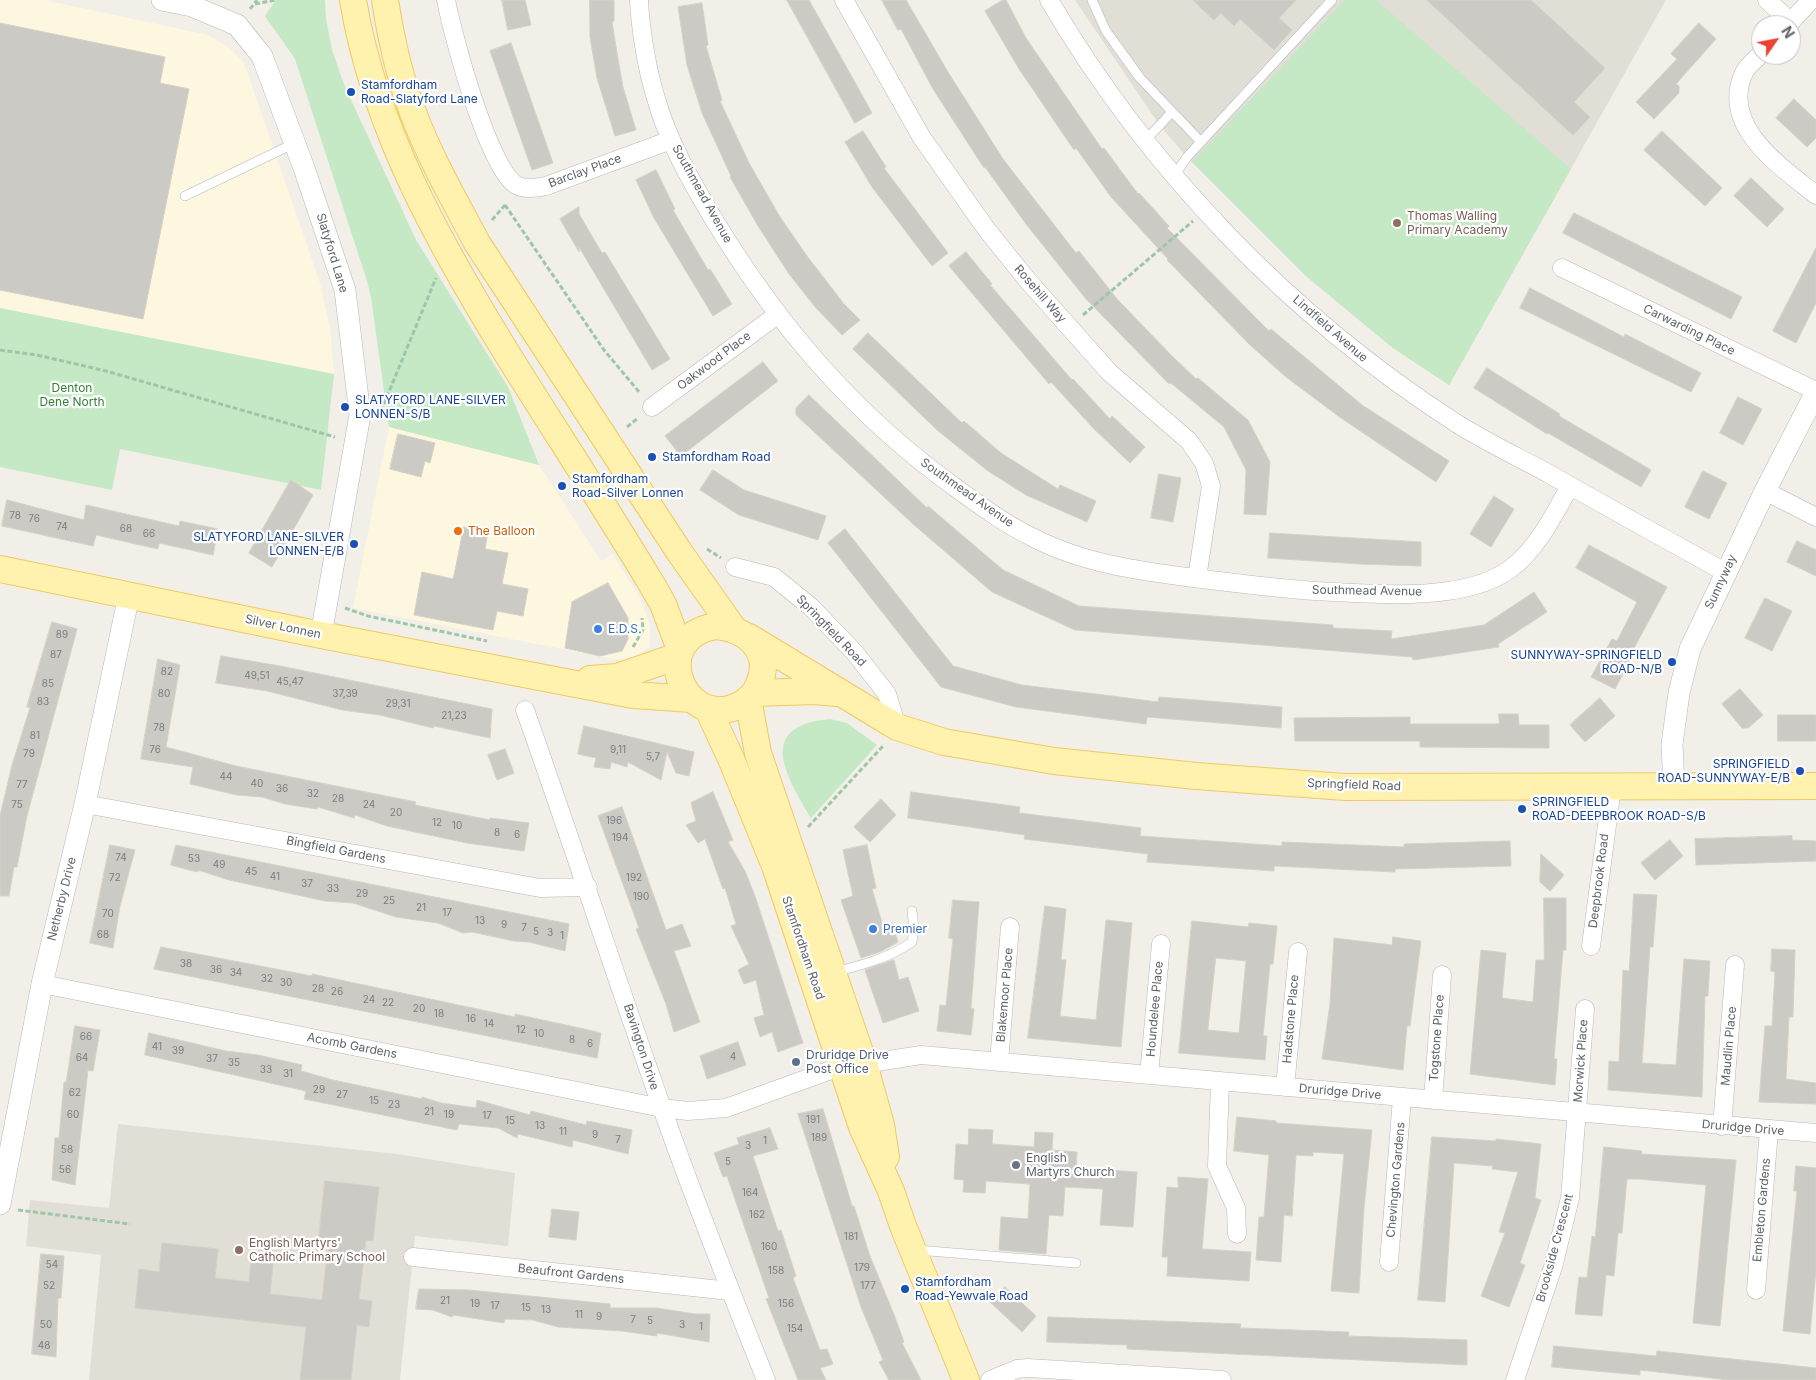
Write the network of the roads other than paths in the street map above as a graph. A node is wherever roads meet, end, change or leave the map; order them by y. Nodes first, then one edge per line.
1 (162, 0) edge
2 (353, 0) edge
3 (385, 0) edge
4 (446, 0) edge
5 (639, 0) edge
6 (844, 0) edge
7 (1049, 0) edge
8 (1092, 0) edge
9 (1332, 0) edge
10 (1767, 0) edge
11 (1811, 0) edge
12 (1781, 15) edge
13 (1797, 15) edge
14 (1751, 65) edge
15 (1172, 112) junction
16 (672, 140) junction
17 (295, 142) junction
18 (1145, 142) junction
19 (1201, 142) junction
20 (1174, 176) junction
21 (1816, 195) edge
22 (184, 196) dead end
23 (1562, 268) dead end
24 (777, 315) junction
25 (1816, 392) edge
26 (652, 407) road end
27 (1570, 486) junction
28 (1765, 491) junction
29 (1816, 518) edge
30 (735, 567) road end
31 (0, 569) edge
32 (1725, 572) junction
33 (1197, 578) junction
34 (129, 594) junction
35 (741, 632) junction
36 (322, 635) junction
37 (679, 653) junction
38 (567, 682) junction
39 (840, 693) junction
40 (752, 696) junction
41 (700, 704) junction
42 (525, 710) dead end
43 (897, 727) junction
44 (1674, 786) junction
45 (1816, 786) edge
46 (1612, 787) junction
47 (85, 804) junction
48 (588, 888) junction
49 (912, 911) dead end
50 (1010, 927) dead end
51 (1161, 944) dead end
52 (1591, 946) dead end
53 (1298, 952) dead end
54 (1736, 965) dead end
55 (834, 972) junction
56 (1442, 975) dead end
57 (42, 984) junction
58 (1585, 1008) dead end
59 (999, 1062) junction
60 (853, 1065) junction
61 (1149, 1075) junction
62 (1220, 1082) junction
63 (1285, 1087) junction
64 (1402, 1098) junction
65 (1433, 1100) junction
66 (662, 1108) junction
67 (1577, 1113) junction
68 (1722, 1126) junction
69 (1769, 1130) junction
70 (1816, 1133) edge
71 (5, 1207) edge
72 (1237, 1234) dead end
73 (912, 1249) junction
74 (413, 1257) dead end
75 (1389, 1262) dead end
76 (1076, 1263) dead end
77 (730, 1290) junction
78 (1756, 1290) dead end
79 (766, 1380) edge
80 (966, 1380) edge
81 (990, 1380) edge
82 (1222, 1380) edge
83 (1515, 1380) edge

1 - 17 street, Slatyford Lane
2 - 37 main road
3 - 35 main road
4 - 16 street, Barclay Place
5 - 16 street, Southmead Avenue
6 - 33 street, Rosehill Way
7 - 18 street, Lindfield Avenue
8 - 15 lane
9 - 19 lane
10 - 12 street
11 - 13 street
14 - 21 street
15 - 18 lane
15 - 19 lane
16 - 24 street, Southmead Avenue
17 - 22 lane
17 - 36 street, Slatyford Lane
18 - 20 street, Lindfield Avenue
19 - 20 lane
20 - 27 street, Lindfield Avenue
23 - 25 street, Carwarding Place
24 - 26 street, Oakwood Place
24 - 33 street, Southmead Avenue
25 - 28 street, Sunnyway
27 - 32 street, Lindfield Avenue
27 - 33 street, Southmead Avenue
28 - 29 street
28 - 32 street, Sunnyway
30 - 43 street, Springfield Road
31 - 34 main road, Silver Lonnen
32 - 44 street, Sunnyway
34 - 36 main road, Silver Lonnen
34 - 47 street, Netherby Drive
35 - 37 main road
35 - 39 main road, Springfield Road
35 - 40 main road
36 - 38 main road, Silver Lonnen
37 - 38 main road, Silver Lonnen
37 - 41 main road
38 - 41 main road, Silver Lonnen
39 - 40 main road, Springfield Road
39 - 43 main road, Springfield Road
40 - 41 main road
40 - 55 main road, Stamfordham Road
41 - 60 main road, Stamfordham Road
42 - 48 street, Bavington Drive
43 - 46 main road, Springfield Road
44 - 45 main road, Springfield Road
44 - 46 main road, Springfield Road
46 - 52 street, Deepbrook Road
47 - 48 street, Bingfield Gardens
47 - 57 street, Netherby Drive
48 - 66 street, Bavington Drive
49 - 55 lane
50 - 59 street, Blakemoor Place
51 - 61 street, Houndelee Place
53 - 63 street, Hadstone Place
54 - 68 street, Maudlin Place
55 - 60 main road, Stamfordham Road
56 - 65 street, Togstone Place
57 - 66 street, Acomb Gardens
57 - 71 street, Netherby Drive
58 - 67 street, Morwick Place
59 - 60 street, Druridge Drive
59 - 61 street, Druridge Drive
60 - 66 street, Acomb Gardens
60 - 73 main road, Stamfordham Road
61 - 62 street, Druridge Drive
62 - 63 street, Druridge Drive
62 - 72 street
63 - 64 street, Druridge Drive
64 - 65 street, Druridge Drive
64 - 75 street, Chevington Gardens
65 - 67 street, Druridge Drive
66 - 77 street, Bavington Drive
67 - 68 street, Druridge Drive
67 - 83 street, Brookside Crescent
68 - 69 street, Druridge Drive
69 - 70 street, Druridge Drive
69 - 78 street, Embleton Gardens
73 - 76 lane
73 - 80 main road, Stamfordham Road
74 - 77 street, Beaufront Gardens
77 - 79 street, Bavington Drive
81 - 82 street

